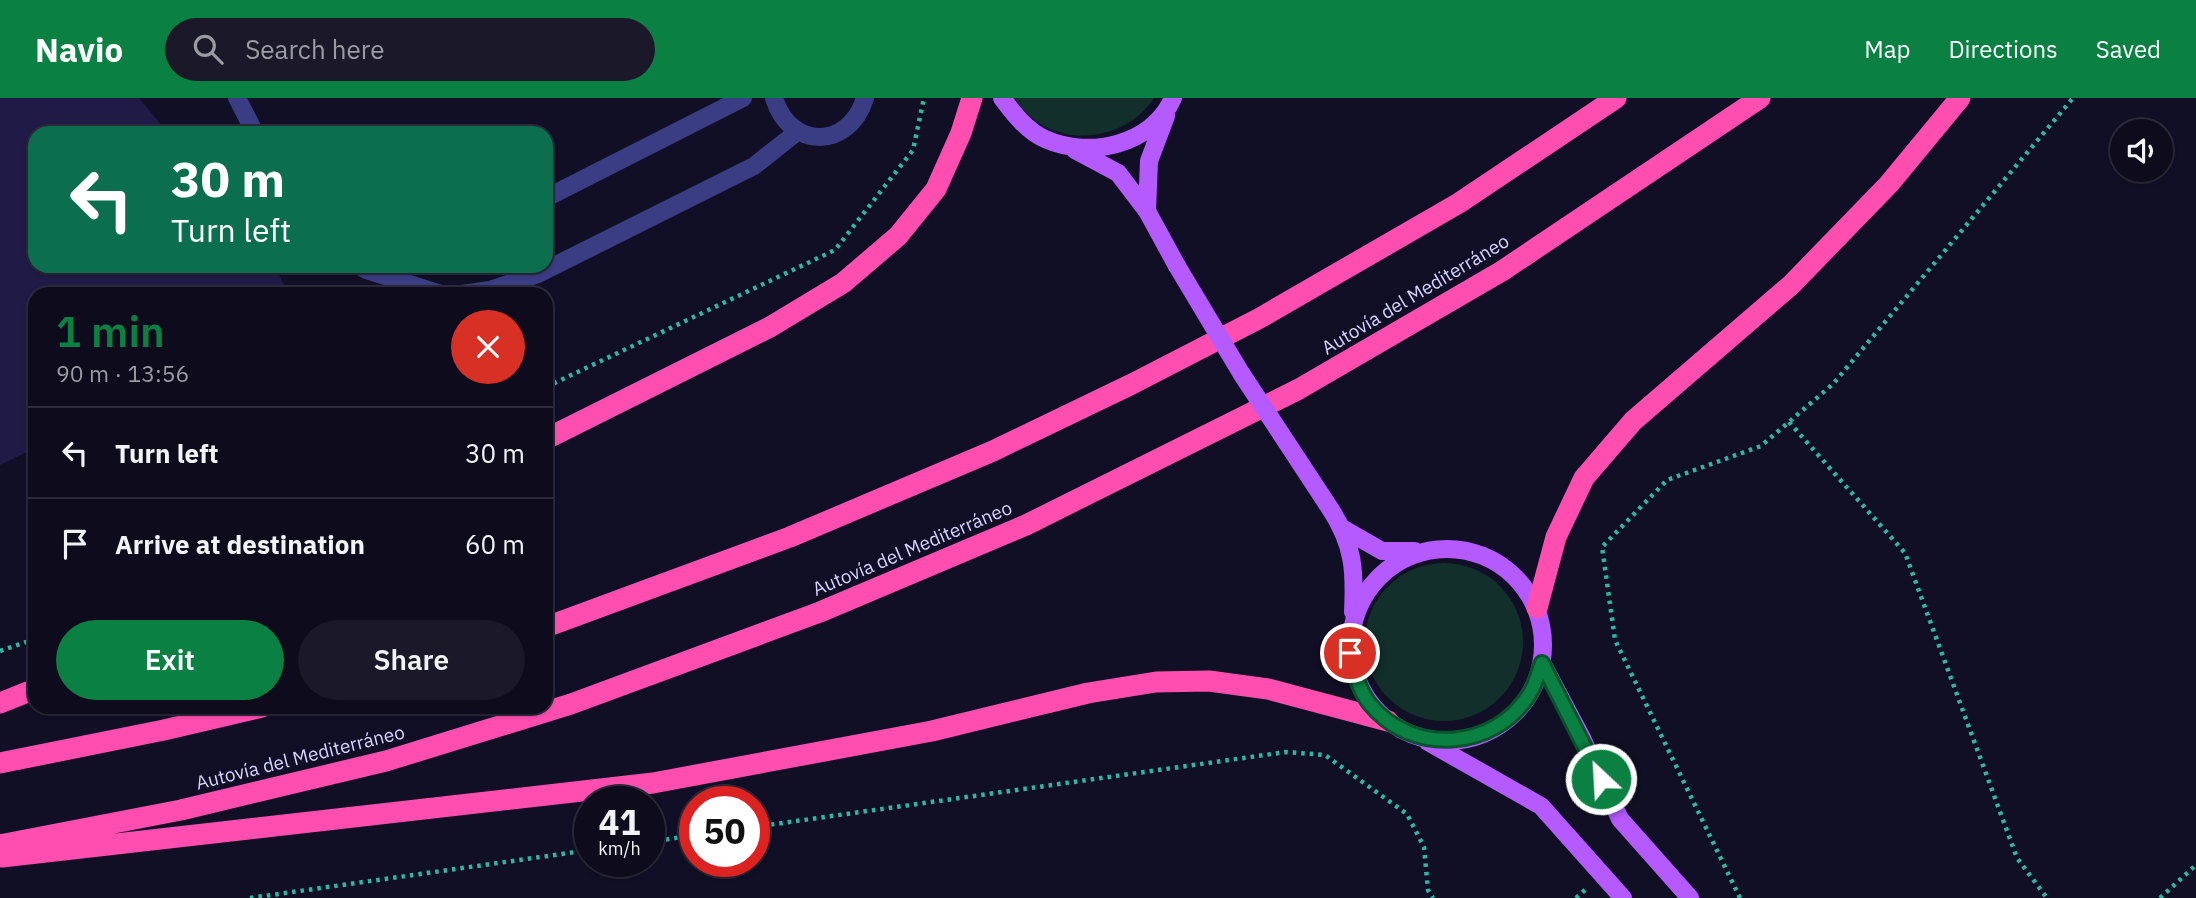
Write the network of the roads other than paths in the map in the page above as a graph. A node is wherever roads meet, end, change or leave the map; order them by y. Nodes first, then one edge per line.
1 (237, 98) edge
2 (743, 98) edge
3 (774, 98) edge
4 (865, 98) edge
5 (972, 98) edge
6 (1002, 98) edge
7 (1616, 98) edge
8 (1760, 98) edge
9 (1960, 98) edge
10 (1172, 102) edge
11 (252, 126) edge
12 (797, 132) junction
13 (1072, 148) junction
14 (553, 194) edge
15 (1147, 211) junction
16 (553, 266) edge
17 (386, 273) edge
18 (540, 273) edge
19 (423, 287) edge
20 (499, 287) edge
21 (553, 436) edge
22 (1342, 527) junction
23 (1425, 551) junction
24 (1537, 608) junction
25 (553, 624) edge
26 (1352, 626) junction
27 (1542, 663) junction
28 (28, 692) edge
29 (0, 704) edge
30 (553, 710) edge
31 (232, 714) edge
32 (539, 714) edge
33 (1388, 721) junction
34 (1421, 738) junction
35 (0, 762) edge
36 (0, 845) edge
37 (0, 858) edge
38 (1623, 898) edge
39 (1690, 898) edge

1 - 11 lane
2 - 14 lane
3 - 12 lane
4 - 12 lane
5 - 21 highway
6 - 13 main road
7 - 25 highway
8 - 30 highway, Autovía del Mediterráneo
9 - 24 highway
10 - 13 main road
10 - 15 main road
12 - 16 lane
13 - 15 main road
15 - 22 main road, bridge
17 - 19 lane
18 - 20 lane
22 - 23 main road
22 - 26 main road
23 - 24 main road
23 - 26 main road
24 - 27 main road
26 - 33 main road
27 - 34 main road
27 - 39 main road
28 - 29 highway
31 - 35 highway
32 - 36 highway, Autovía del Mediterráneo
33 - 34 main road
33 - 37 highway
34 - 38 main road

